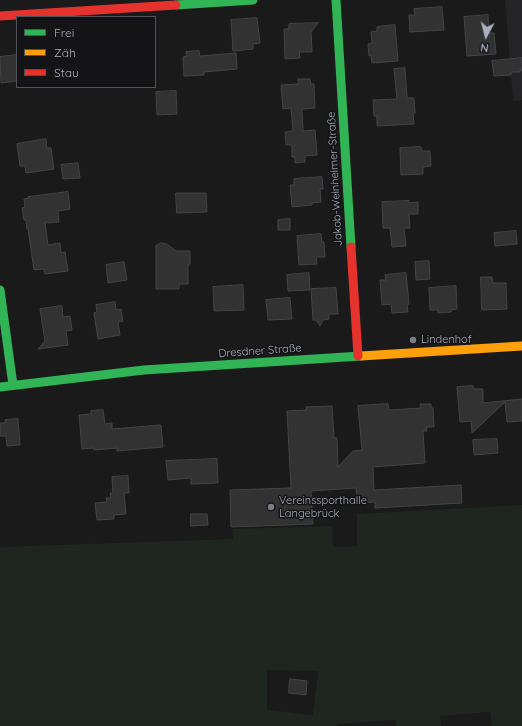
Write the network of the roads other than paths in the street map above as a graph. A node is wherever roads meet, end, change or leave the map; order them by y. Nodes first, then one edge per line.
1 (253, 0) edge
2 (336, 0) edge
3 (0, 16) edge
4 (0, 290) edge
5 (522, 346) edge
6 (358, 356) junction
7 (13, 385) junction
8 (0, 387) edge

1 - 3 street
2 - 6 street, Jakob-Weinheimer-Straße
4 - 7 street
5 - 6 street, Dresdner Straße
6 - 7 street, Dresdner Straße
7 - 8 street, Dresdner Straße

